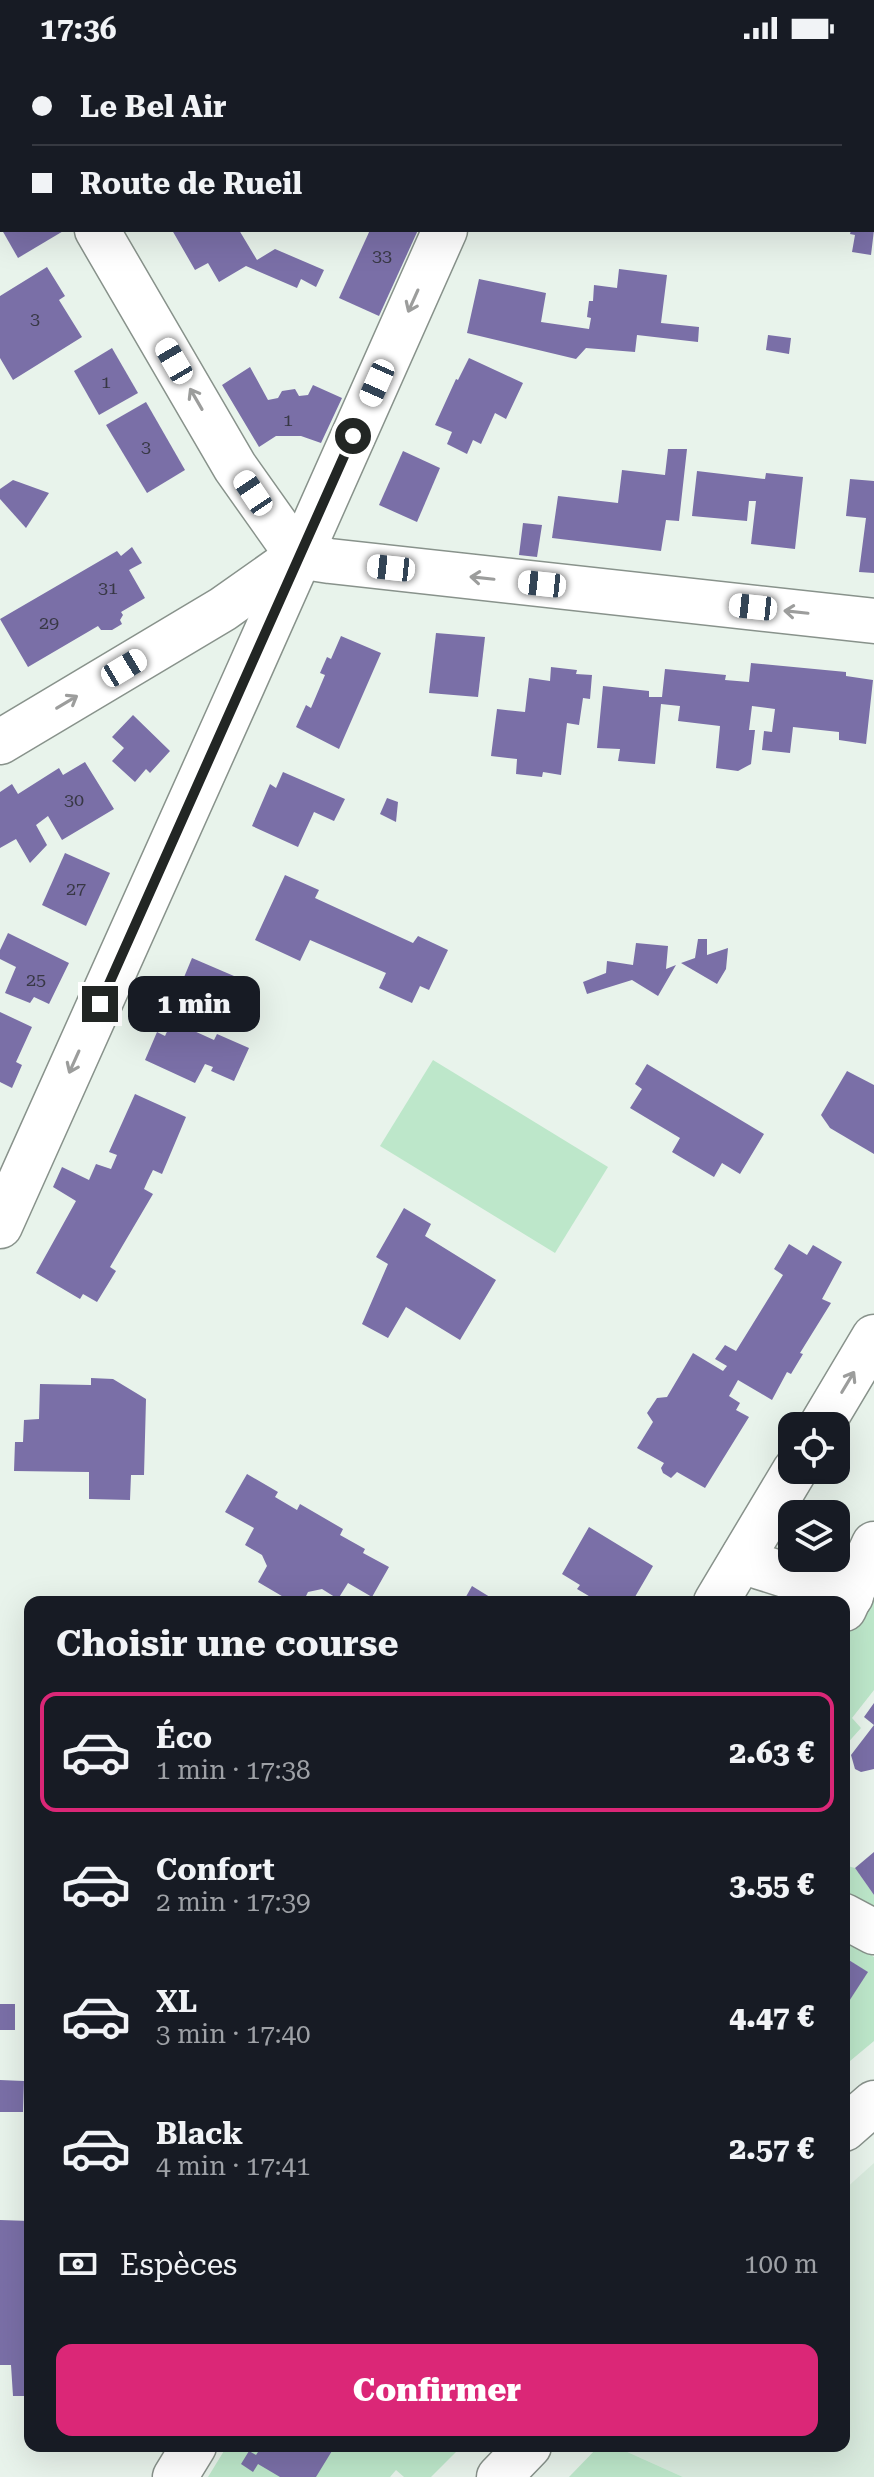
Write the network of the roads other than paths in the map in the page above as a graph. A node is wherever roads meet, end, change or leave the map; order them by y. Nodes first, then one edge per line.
1 (98, 232) edge
2 (444, 232) edge
3 (298, 556) junction
4 (874, 621) edge
5 (0, 742) edge
6 (0, 1226) edge
7 (874, 1337) edge
8 (829, 1412) edge
9 (787, 1484) edge
10 (874, 1544) edge
11 (744, 1556) junction
12 (720, 1596) edge
13 (831, 1596) edge
14 (850, 1598) edge
15 (850, 1919) edge
16 (874, 1932) edge
17 (874, 2103) edge
18 (850, 2124) edge
19 (190, 2452) edge
20 (523, 2452) edge
21 (175, 2477) edge
22 (499, 2477) edge

3 -> 1 street
2 -> 3 street
4 -> 3 street
5 -> 3 street
3 -> 6 street
8 -> 7 street
9 - 11 street
10 - 14 street
11 - 12 street
11 - 13 street
15 - 16 street
17 - 18 street
19 - 21 street
20 - 22 street

